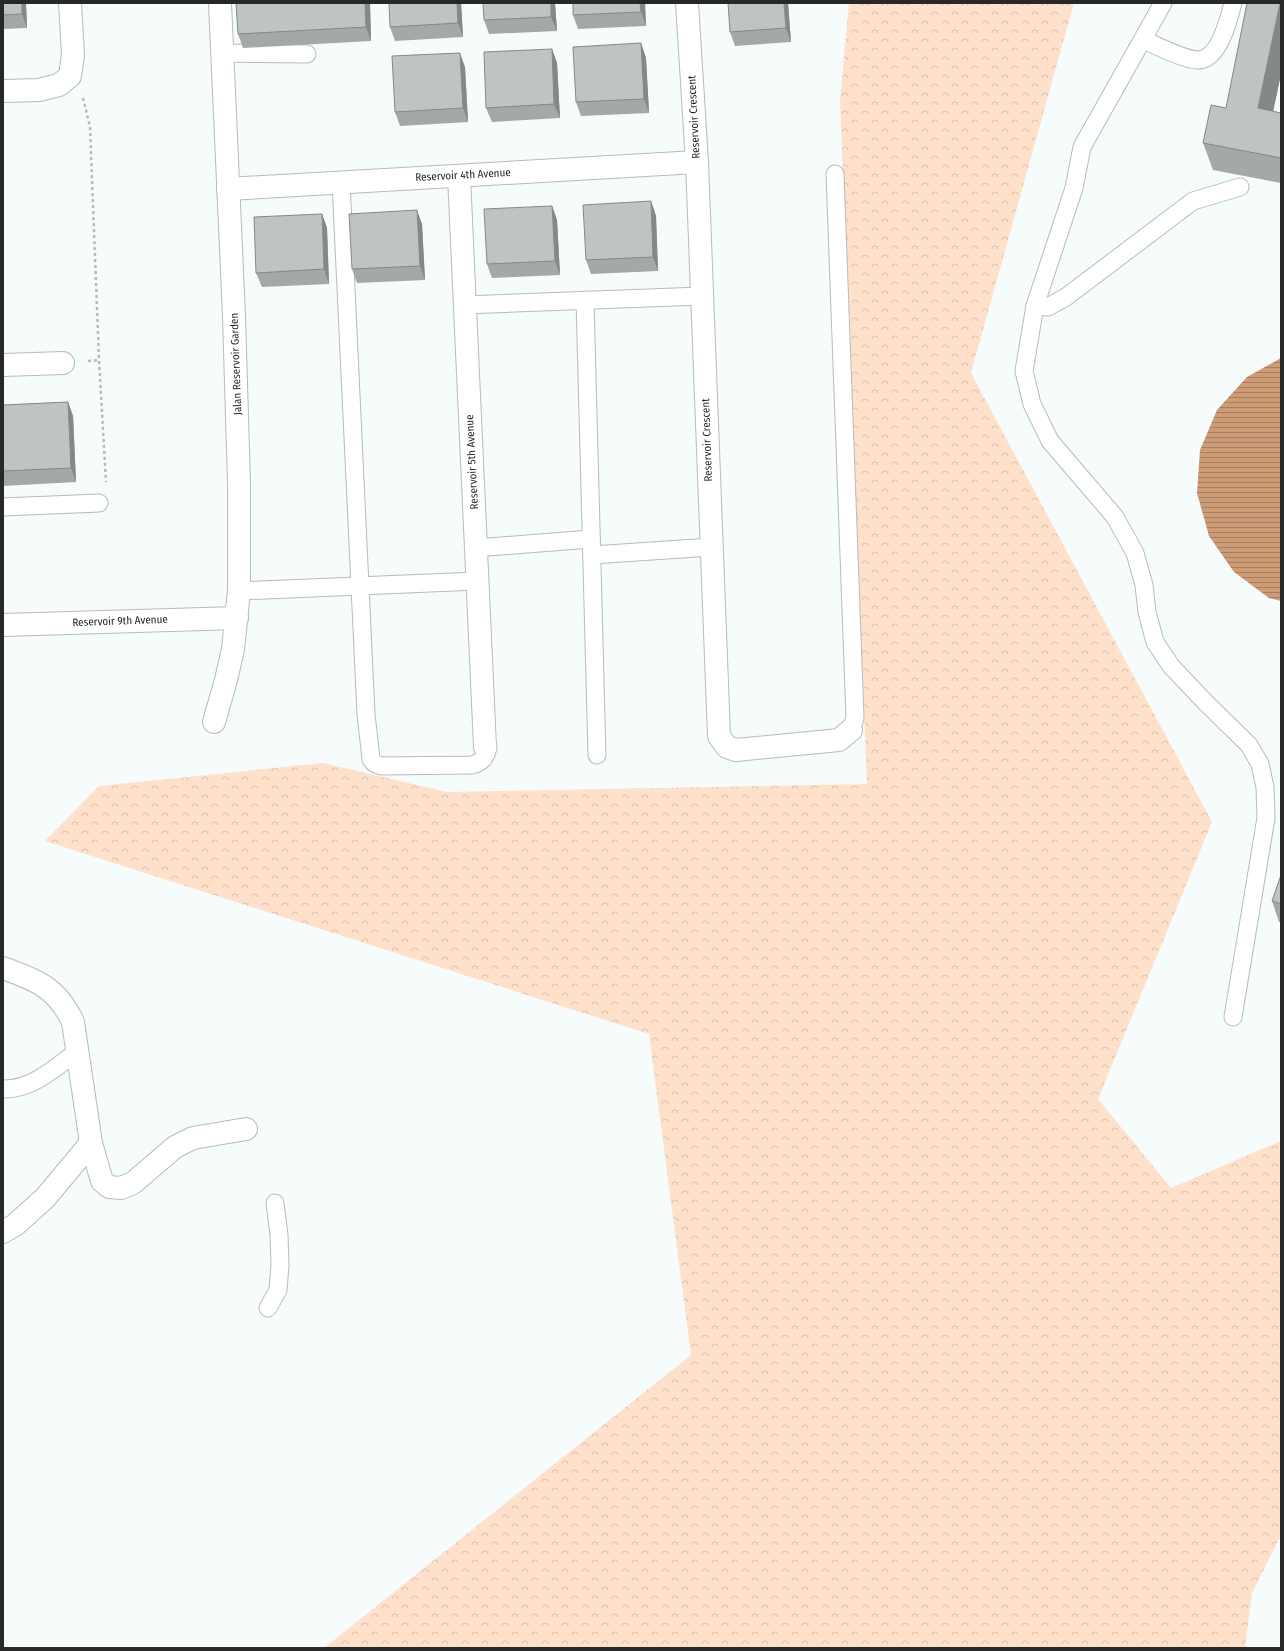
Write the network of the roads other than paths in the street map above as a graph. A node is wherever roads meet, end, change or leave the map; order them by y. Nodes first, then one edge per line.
1 (70, 3) edge
2 (220, 3) edge
3 (687, 3) edge
4 (1163, 3) edge
5 (1234, 3) edge
6 (1144, 40) junction
7 (222, 53) junction
8 (306, 54) dead end
9 (3, 91) edge
10 (697, 162) junction
11 (835, 174) dead end
12 (459, 176) junction
13 (341, 182) junction
14 (1240, 187) dead end
15 (228, 189) junction
16 (701, 296) junction
17 (585, 300) junction
18 (464, 305) junction
19 (1035, 306) junction
20 (63, 363) dead end
21 (3, 365) edge
22 (99, 503) road end
23 (3, 507) edge
24 (592, 547) junction
25 (711, 547) junction
26 (476, 548) junction
27 (478, 581) junction
28 (360, 586) junction
29 (239, 591) junction
30 (237, 618) junction
31 (3, 625) edge
32 (214, 722) dead end
33 (851, 730) joint
34 (485, 748) joint
35 (597, 755) dead end
36 (3, 968) edge
37 (1232, 1017) dead end
38 (78, 1051) junction
39 (3, 1089) edge
40 (246, 1129) dead end
41 (91, 1142) junction
42 (276, 1203) dead end
43 (3, 1232) edge
44 (268, 1308) dead end

1 - 9 street
2 - 7 street, Jalan Reservoir Garden
3 - 10 street, Reservoir Crescent
4 - 6 lane
5 - 6 lane
6 - 19 lane
7 - 8 lane
7 - 15 street, Jalan Reservoir Garden
10 - 12 street, Reservoir 4th Avenue
10 - 16 street, Reservoir Crescent
11 - 33 lane
12 - 13 street, Reservoir 4th Avenue
12 - 18 street, Reservoir 5th Avenue
13 - 15 street, Reservoir 4th Avenue
13 - 28 lane
14 - 19 lane
15 - 29 street, Jalan Reservoir Garden
16 - 17 lane
16 - 25 street, Reservoir Crescent
17 - 18 lane
17 - 24 lane
18 - 26 street, Reservoir 5th Avenue
19 - 37 lane
20 - 21 street
22 - 23 lane
24 - 25 lane
24 - 26 lane
24 - 35 lane
25 - 33 street, Reservoir Crescent
26 - 27 street, Reservoir 5th Avenue
27 - 28 lane
27 - 34 street, Reservoir 5th Avenue
28 - 29 lane
28 - 34 lane
29 - 30 street, Jalan Reservoir Garden
30 - 31 street, Reservoir 9th Avenue
30 - 32 street, Jalan Reservoir Garden
36 - 38 street
38 - 39 lane
38 - 41 street
40 - 41 street
41 - 43 street
42 - 44 lane

